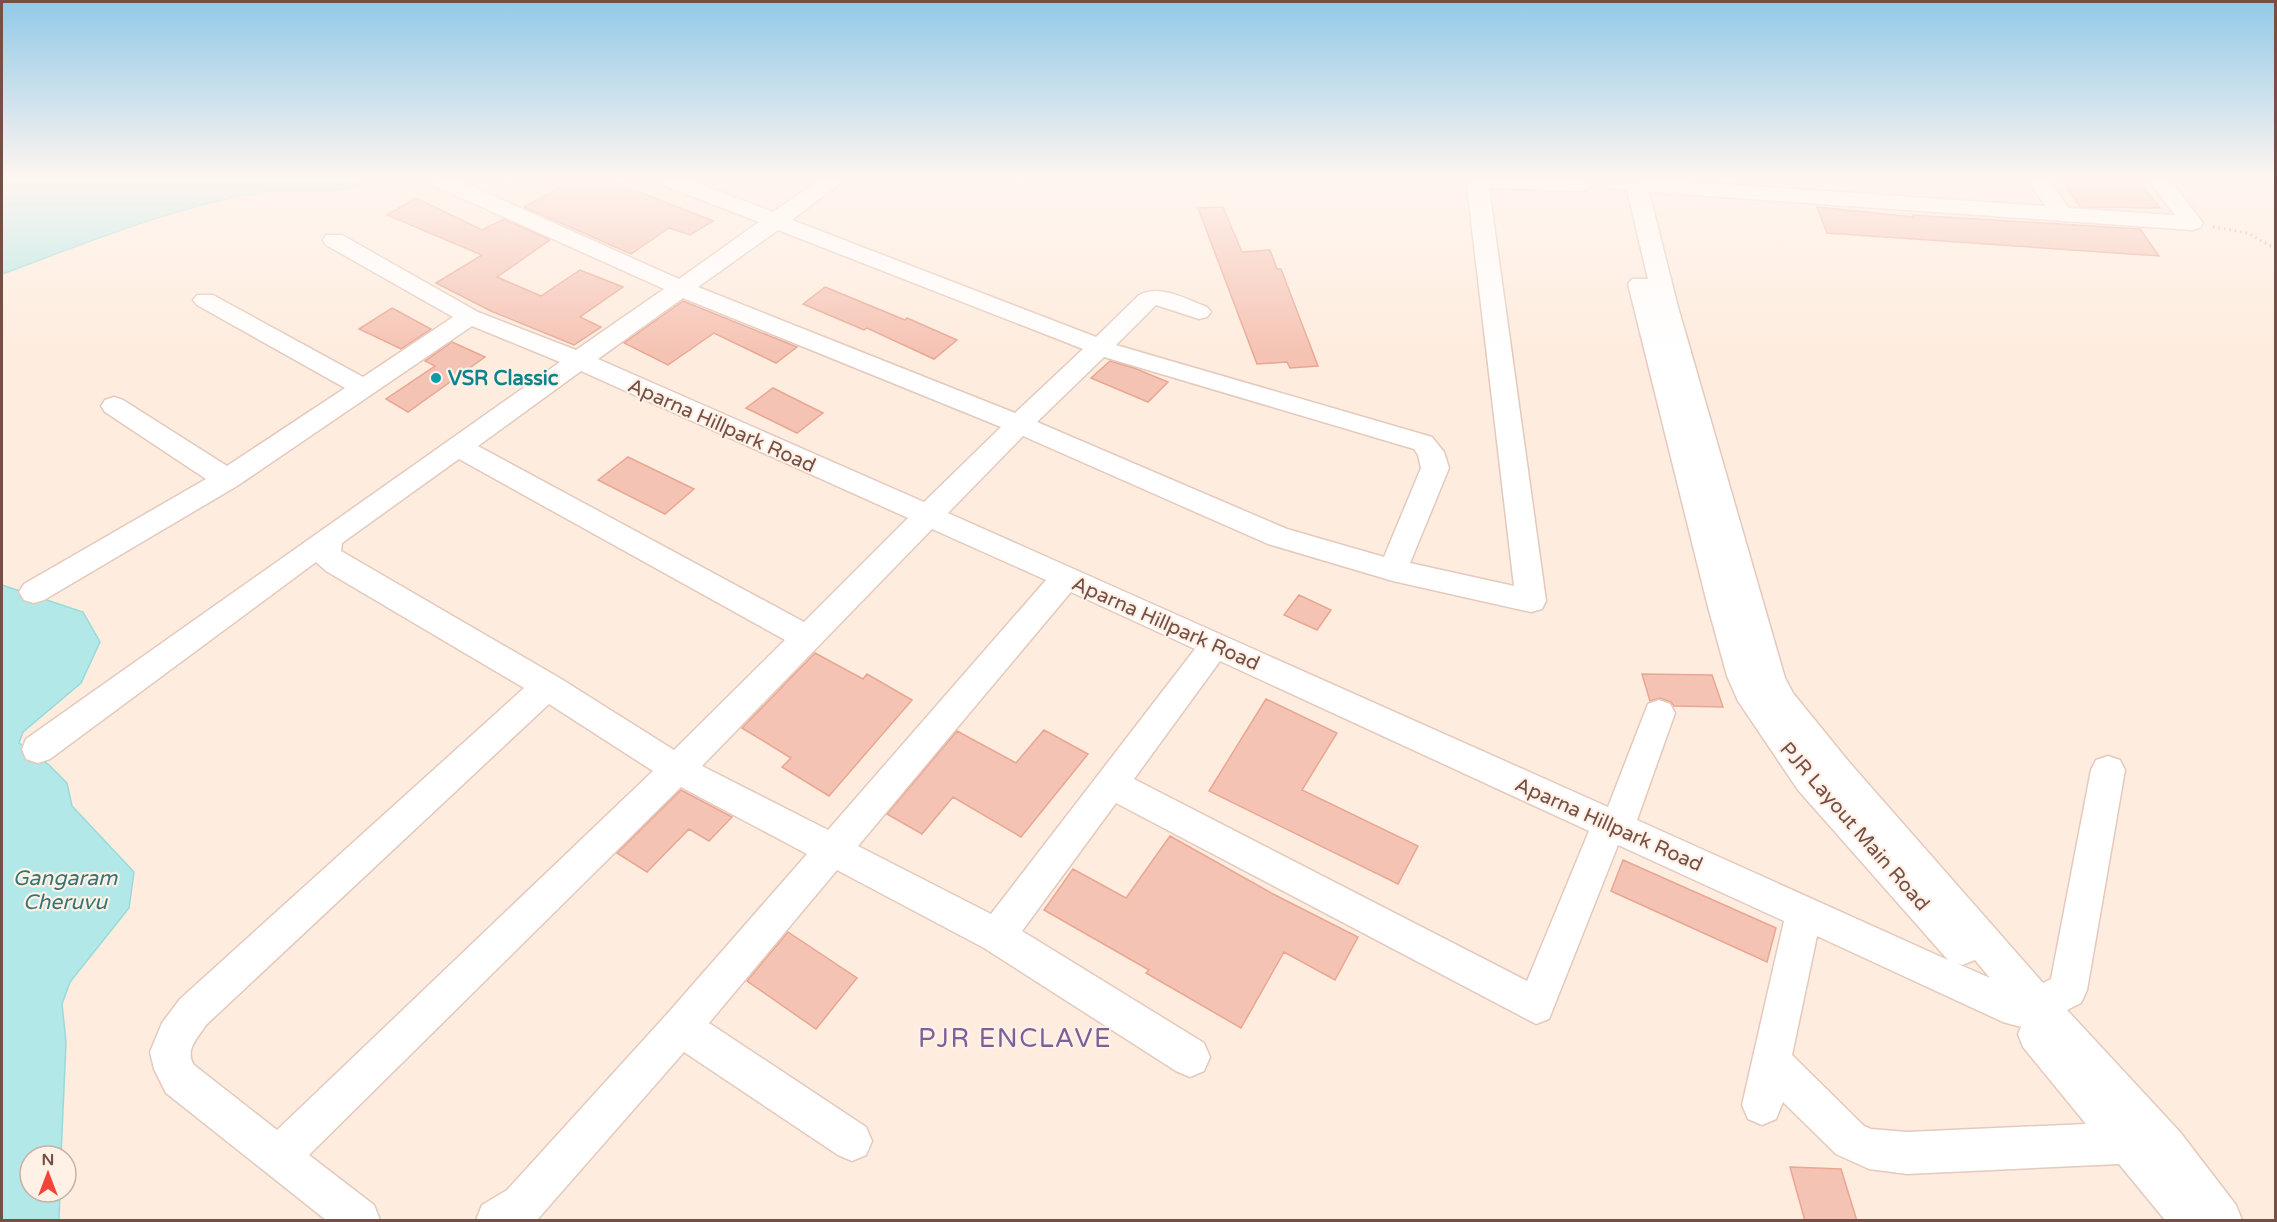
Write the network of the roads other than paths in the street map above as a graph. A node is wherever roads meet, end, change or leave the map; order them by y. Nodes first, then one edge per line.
1 (569, 238) edge
2 (750, 238) edge
3 (819, 238) edge
4 (1485, 238) edge
5 (1636, 238) edge
6 (1644, 238) edge
7 (334, 240) dead end
8 (680, 288) junction
9 (205, 300) dead end
10 (1199, 312) dead end
11 (470, 317) junction
12 (1100, 347) junction
13 (578, 360) junction
14 (362, 387) junction
15 (114, 406) dead end
16 (1019, 424) junction
17 (457, 446) junction
18 (226, 479) junction
19 (928, 518) junction
20 (329, 538) junction
21 (1393, 570) junction
22 (1066, 577) junction
23 (34, 592) dead end
24 (807, 638) junction
25 (1215, 645) junction
26 (547, 686) junction
27 (1659, 713) dead end
28 (38, 749) dead end
29 (677, 769) junction
30 (2108, 770) dead end
31 (1112, 784) junction
32 (1613, 826) junction
33 (831, 849) junction
34 (1804, 911) junction
35 (998, 936) junction
36 (2027, 1007) junction
37 (681, 1027) junction
38 (1190, 1057) dead end
39 (1772, 1063) junction
40 (1762, 1105) dead end
41 (852, 1141) dead end
42 (2129, 1143) junction
43 (278, 1157) junction
44 (359, 1221) edge
45 (497, 1221) edge
46 (2192, 1221) edge
47 (2221, 1221) edge

1 - 8 street
2 - 8 street
3 - 12 street
4 - 21 street
5 - 36 street, PJR Layout Main Road
6 - 36 street, PJR Layout Main Road
7 - 11 street, Aparna Hillpark Road
8 - 13 street
8 - 16 street
9 - 14 street
10 - 12 street
11 - 13 street, Aparna Hillpark Road
11 - 14 street
12 - 16 street
12 - 21 street
13 - 17 street
13 - 19 street, Aparna Hillpark Road
14 - 18 street
15 - 18 street
16 - 19 street
16 - 21 street
17 - 20 street
17 - 24 street
18 - 23 street
19 - 22 street, Aparna Hillpark Road
19 - 24 street
20 - 26 street
20 - 28 street
22 - 25 street, Aparna Hillpark Road
22 - 33 street
24 - 29 street
25 - 31 street
25 - 32 street, Aparna Hillpark Road
26 - 29 street
26 - 43 street
27 - 32 street
29 - 33 street
29 - 43 street
30 - 36 street
31 - 32 street
31 - 35 street
32 - 34 street, Aparna Hillpark Road
33 - 35 street
33 - 37 street
34 - 36 street, Aparna Hillpark Road
34 - 39 street
35 - 38 street
36 - 42 street, PJR Layout Main Road
36 - 47 street, PJR Layout Main Road
37 - 41 street
37 - 45 street
39 - 40 street
39 - 42 street
42 - 46 street, PJR Layout Main Road
43 - 44 street

